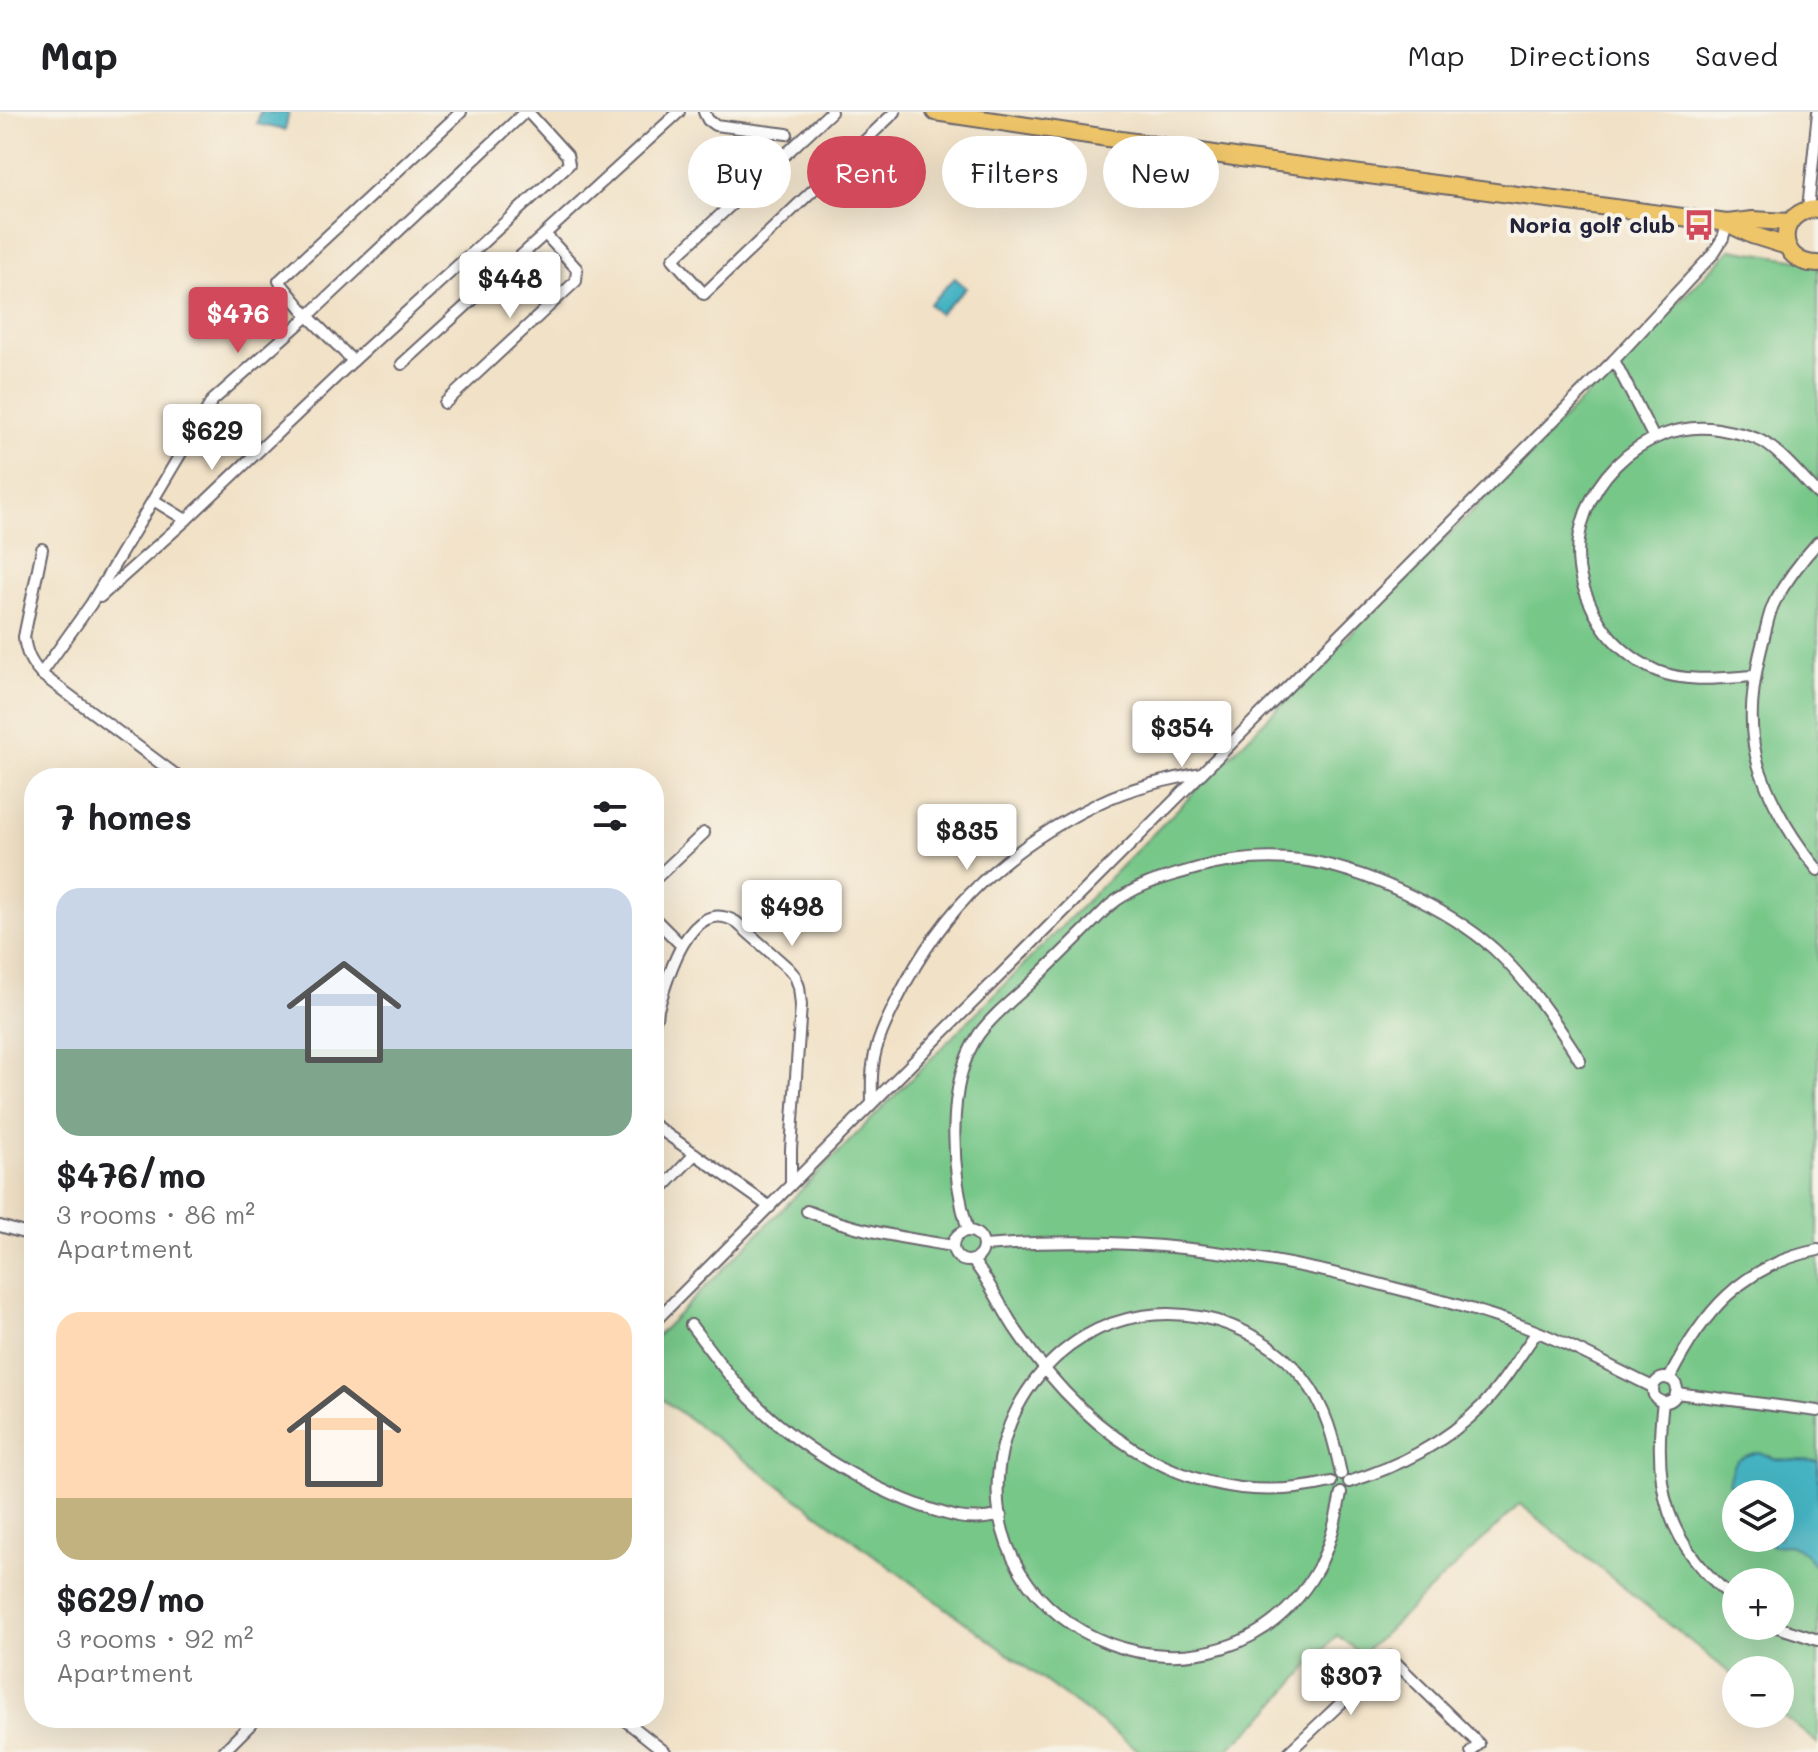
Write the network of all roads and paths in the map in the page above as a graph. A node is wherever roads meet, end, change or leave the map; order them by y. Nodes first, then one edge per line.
1 (461, 112) edge
2 (526, 112) edge
3 (679, 112) edge
4 (704, 112) edge
5 (831, 112) edge
6 (895, 112) edge
7 (935, 112) edge
8 (1818, 112) edge
9 (787, 134) dead end
10 (1813, 209) edge
11 (1790, 222) junction
12 (1727, 223) junction
13 (546, 235) junction
14 (1787, 246) junction
15 (1818, 264) edge
16 (308, 316) junction
17 (1614, 360) junction
18 (353, 361) junction
19 (402, 364) dead end
20 (445, 403) dead end
21 (1654, 438) junction
22 (1818, 494) edge
23 (155, 501) junction
24 (186, 520) junction
25 (1818, 542) edge
26 (42, 549) dead end
27 (91, 604) junction
28 (41, 674) junction
29 (1754, 676) junction
30 (167, 768) edge
31 (1202, 773) junction
32 (704, 833) dead end
33 (1818, 870) edge
34 (664, 871) edge
35 (664, 928) edge
36 (681, 945) junction
37 (664, 985) edge
38 (1580, 1060) dead end
39 (872, 1103) junction
40 (664, 1132) edge
41 (695, 1154) junction
42 (791, 1184) junction
43 (664, 1187) edge
44 (770, 1207) junction
45 (807, 1211) dead end
46 (0, 1226) edge
47 (968, 1231) junction
48 (24, 1233) edge
49 (953, 1246) junction
50 (984, 1246) junction
51 (1818, 1250) edge
52 (973, 1261) junction
53 (664, 1312) edge
54 (691, 1325) dead end
55 (1537, 1332) junction
56 (1044, 1368) junction
57 (1669, 1379) junction
58 (1653, 1387) junction
59 (1676, 1393) junction
60 (1663, 1402) junction
61 (1818, 1411) edge
62 (1345, 1478) junction
63 (1331, 1482) junction
64 (1341, 1493) junction
65 (1001, 1516) junction
66 (1722, 1587) edge
67 (1794, 1632) edge
68 (1818, 1640) edge
69 (247, 1728) edge
70 (635, 1728) edge
71 (223, 1752) edge
72 (665, 1752) edge
73 (1289, 1752) edge
74 (1471, 1752) edge

1 - 16 street
2 - 16 street
2 - 18 street
3 - 13 street
4 - 9 street
5 - 6 street
7 - 12 main road
8 - 10 street
10 - 11 main road
11 - 12 main road
11 - 14 main road
12 - 14 main road
12 - 17 street
13 - 19 street
13 - 20 street
14 - 15 main road
16 - 18 street
16 - 23 street
17 - 21 street
17 - 31 street
18 - 24 street
21 - 22 street
21 - 29 street
23 - 24 street
23 - 27 street
24 - 27 street
25 - 29 street
26 - 28 street
27 - 28 street
28 - 30 street
29 - 33 street
31 - 39 street
31 - 39 street
32 - 34 street
35 - 36 street
36 - 37 street
36 - 42 street
38 - 47 street
39 - 42 street
40 - 41 street
41 - 43 street
41 - 44 street
42 - 44 street
44 - 53 street
45 - 49 street
46 - 48 street
47 - 49 street
47 - 50 street
49 - 52 street
50 - 52 street
50 - 55 street
51 - 57 street
52 - 56 street
54 - 65 street
55 - 58 street
55 - 62 street
56 - 62 street
56 - 63 street
56 - 65 street
57 - 58 street
57 - 59 street
58 - 60 street
59 - 60 street
59 - 61 street
60 - 66 street
62 - 63 street
62 - 64 street
63 - 64 street
64 - 65 street
67 - 68 street
69 - 71 street
70 - 72 street
73 - 74 street

